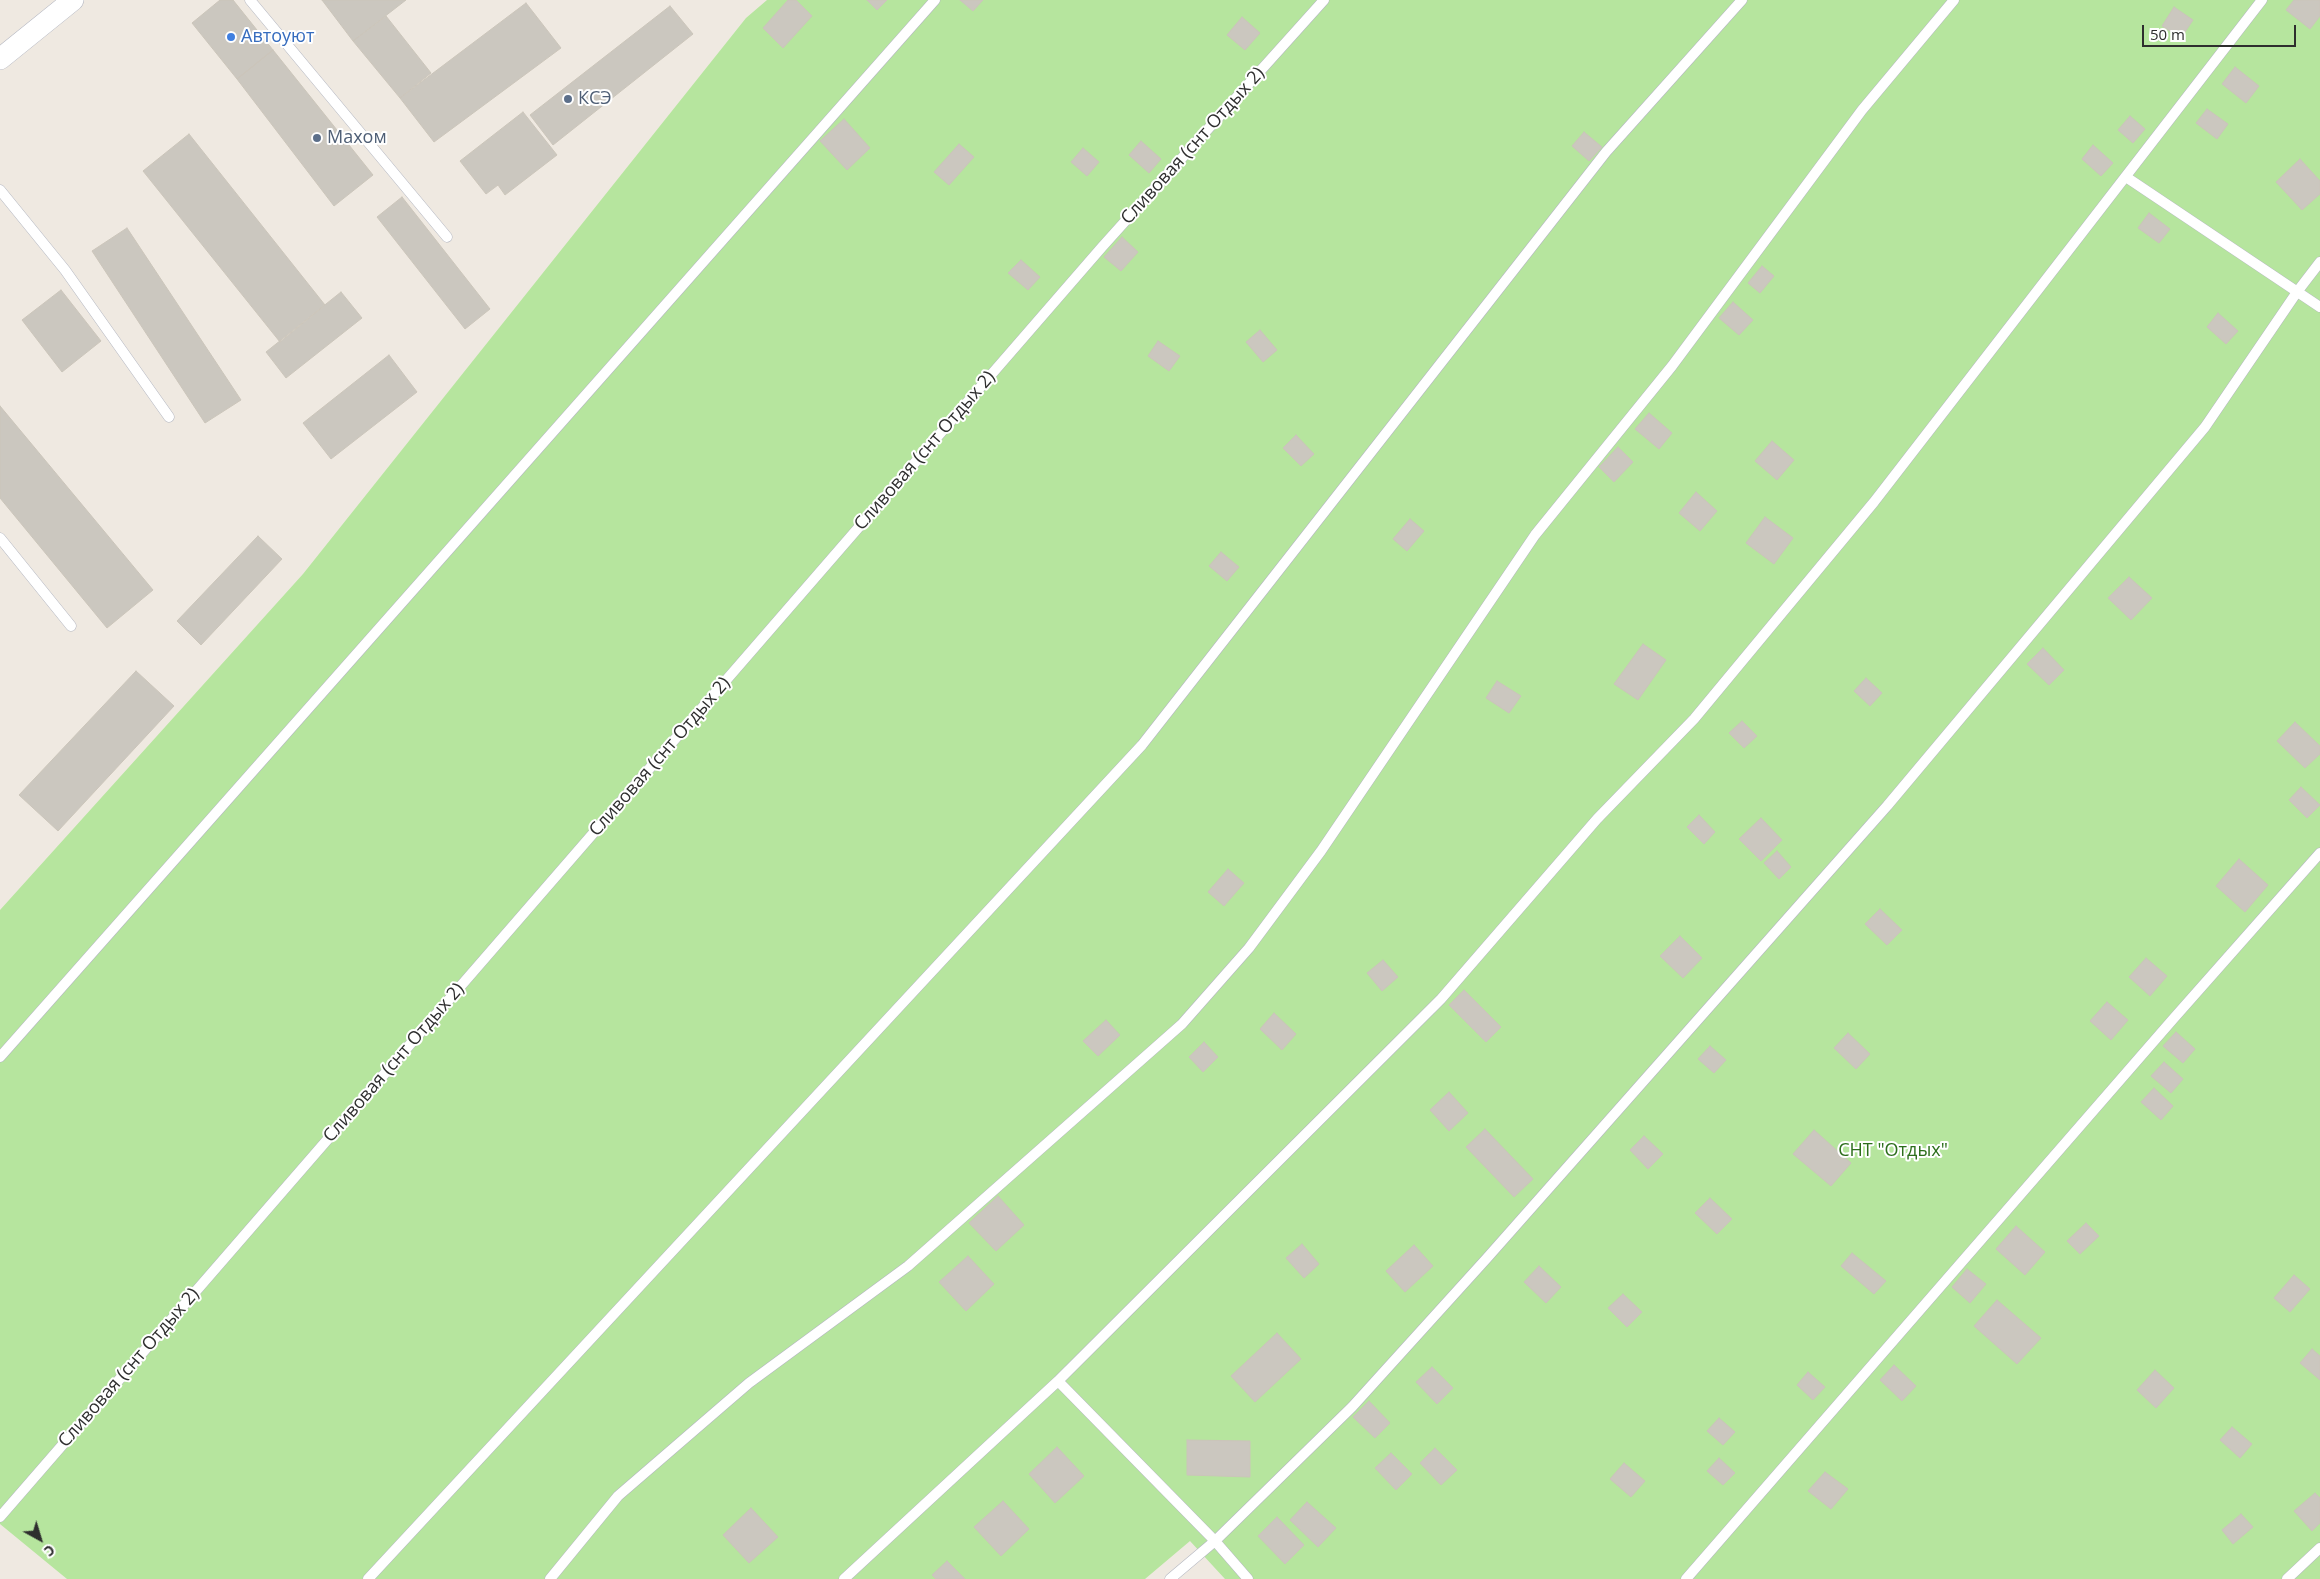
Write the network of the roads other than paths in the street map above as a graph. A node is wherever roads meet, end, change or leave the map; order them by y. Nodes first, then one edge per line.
1 (73, 0) edge
2 (250, 0) edge
3 (935, 0) edge
4 (1324, 0) edge
5 (1742, 0) edge
6 (1954, 0) edge
7 (2262, 0) edge
8 (0, 59) edge
9 (2126, 177) junction
10 (0, 190) edge
11 (447, 237) dead end
12 (2320, 262) edge
13 (2297, 292) junction
14 (2320, 307) edge
15 (169, 417) dead end
16 (0, 538) edge
17 (71, 626) dead end
18 (2320, 853) edge
19 (0, 1057) edge
20 (1058, 1382) junction
21 (0, 1517) edge
22 (1215, 1541) junction
23 (2320, 1548) edge
24 (368, 1579) edge
25 (550, 1579) edge
26 (844, 1579) edge
27 (1170, 1579) edge
28 (1248, 1579) edge
29 (1686, 1579) edge
30 (2287, 1579) edge

1 - 8 street
2 - 11 lane
3 - 19 lane
4 - 21 lane, Сливовая (снт Отдых 2)
5 - 24 lane
6 - 25 lane
7 - 9 lane
9 - 13 lane
9 - 20 lane
10 - 15 lane
12 - 13 lane
13 - 14 lane
13 - 22 lane
16 - 17 lane
18 - 29 lane
20 - 22 lane
20 - 26 lane
22 - 27 lane
22 - 28 lane
23 - 30 lane

